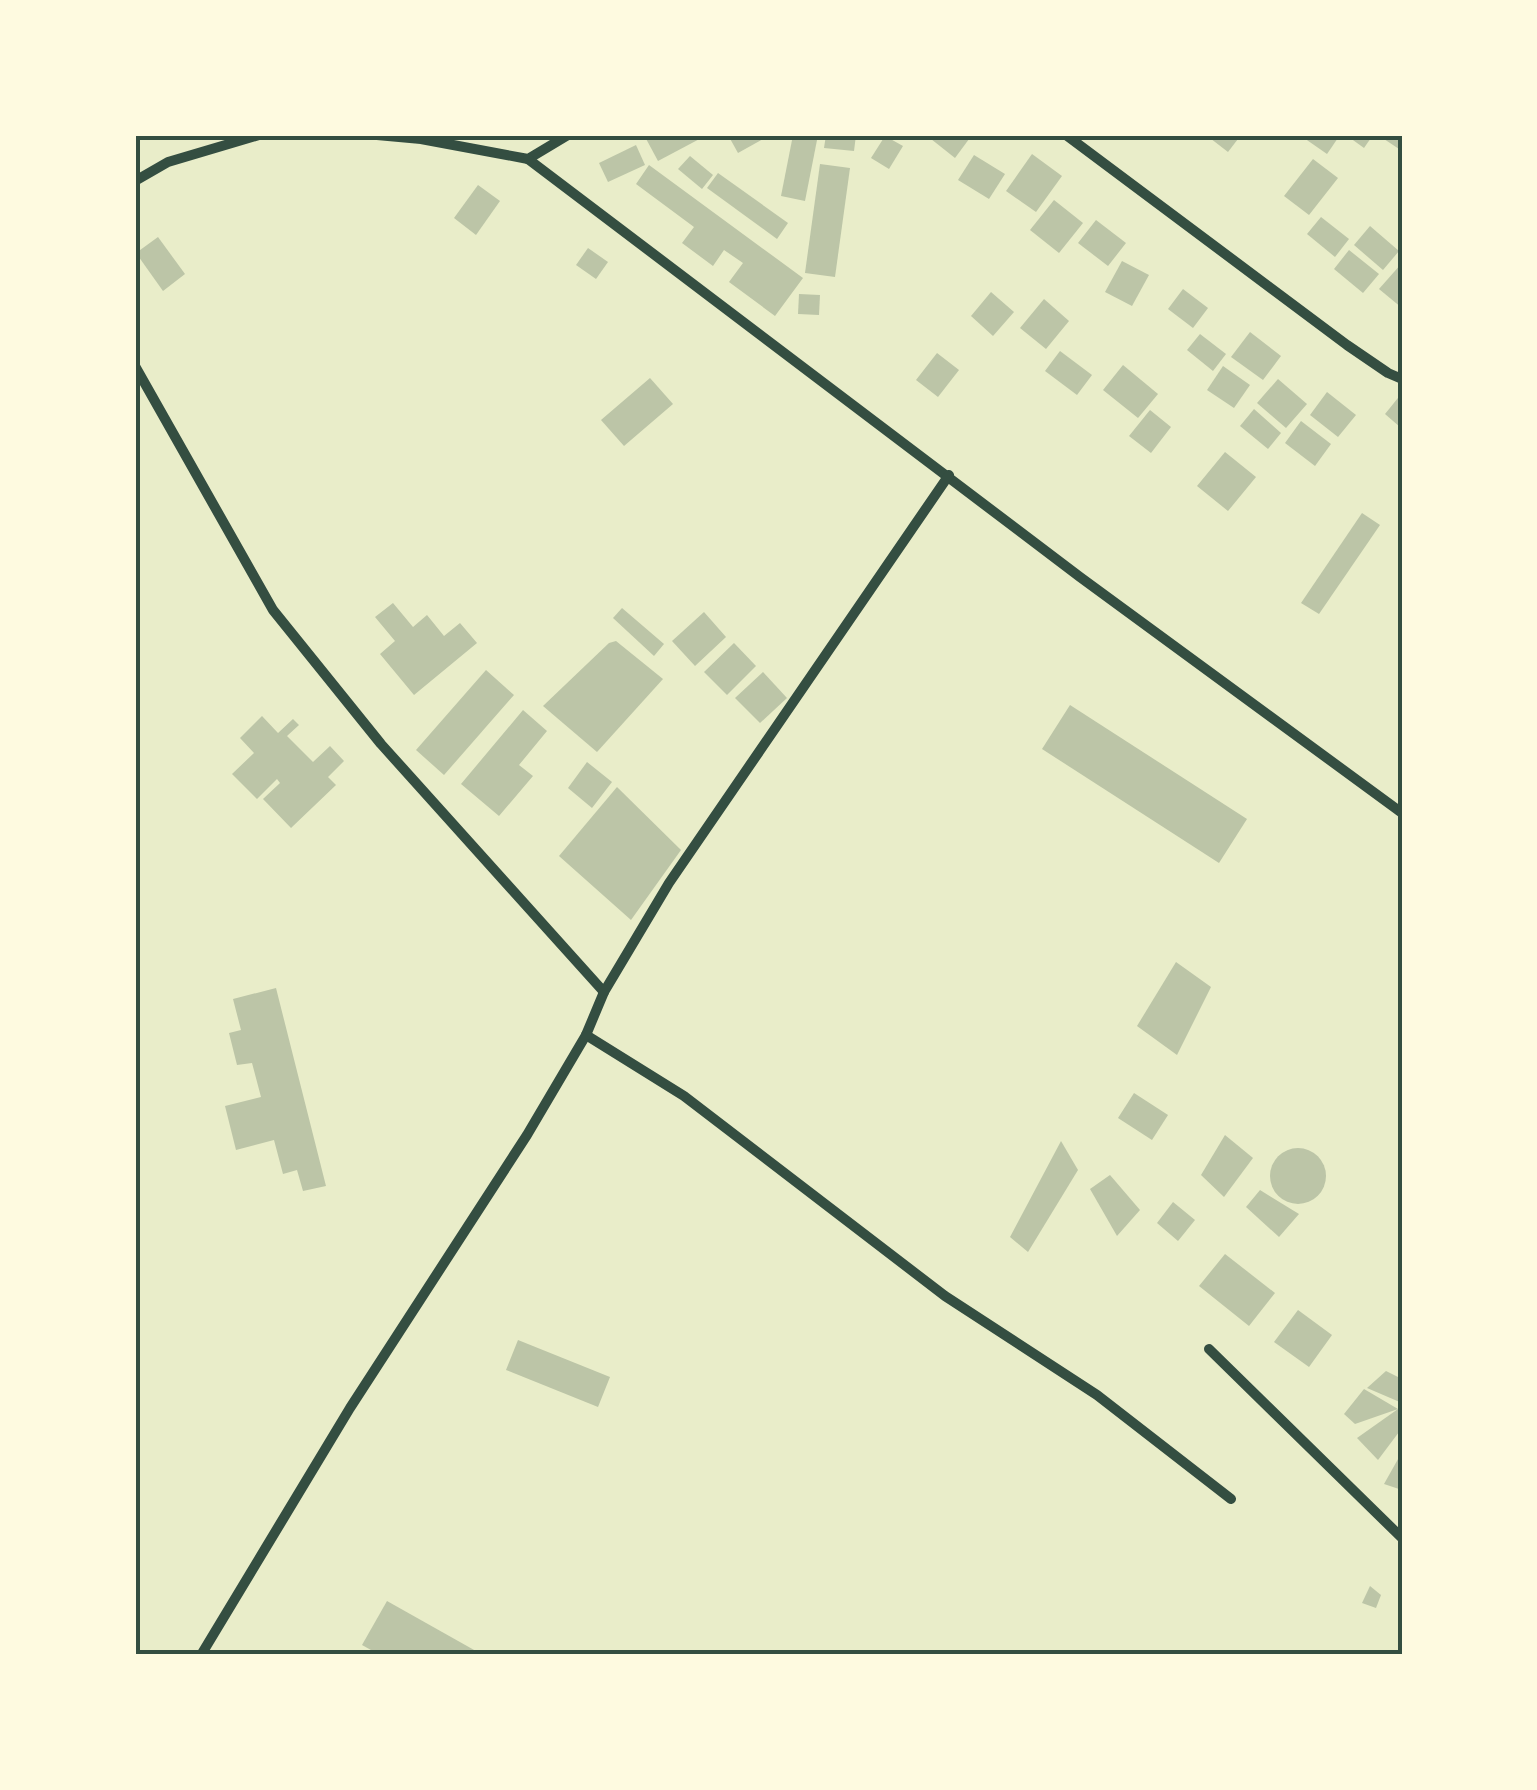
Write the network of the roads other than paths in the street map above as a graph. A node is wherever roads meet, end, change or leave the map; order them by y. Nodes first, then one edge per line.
1 (259, 135) edge
2 (378, 135) edge
3 (568, 135) edge
4 (1066, 135) edge
5 (528, 159) junction
6 (135, 181) edge
7 (135, 366) edge
8 (1402, 379) edge
9 (949, 475) junction
10 (1402, 813) edge
11 (604, 992) junction
12 (586, 1035) junction
13 (1209, 1349) dead end
14 (1231, 1499) dead end
15 (1402, 1538) edge
16 (201, 1655) edge

1 - 6 street
2 - 5 street
3 - 5 street
4 - 8 street
5 - 9 street
7 - 11 street
9 - 10 street
9 - 11 street
11 - 12 street
12 - 14 street
12 - 16 street
13 - 15 street

